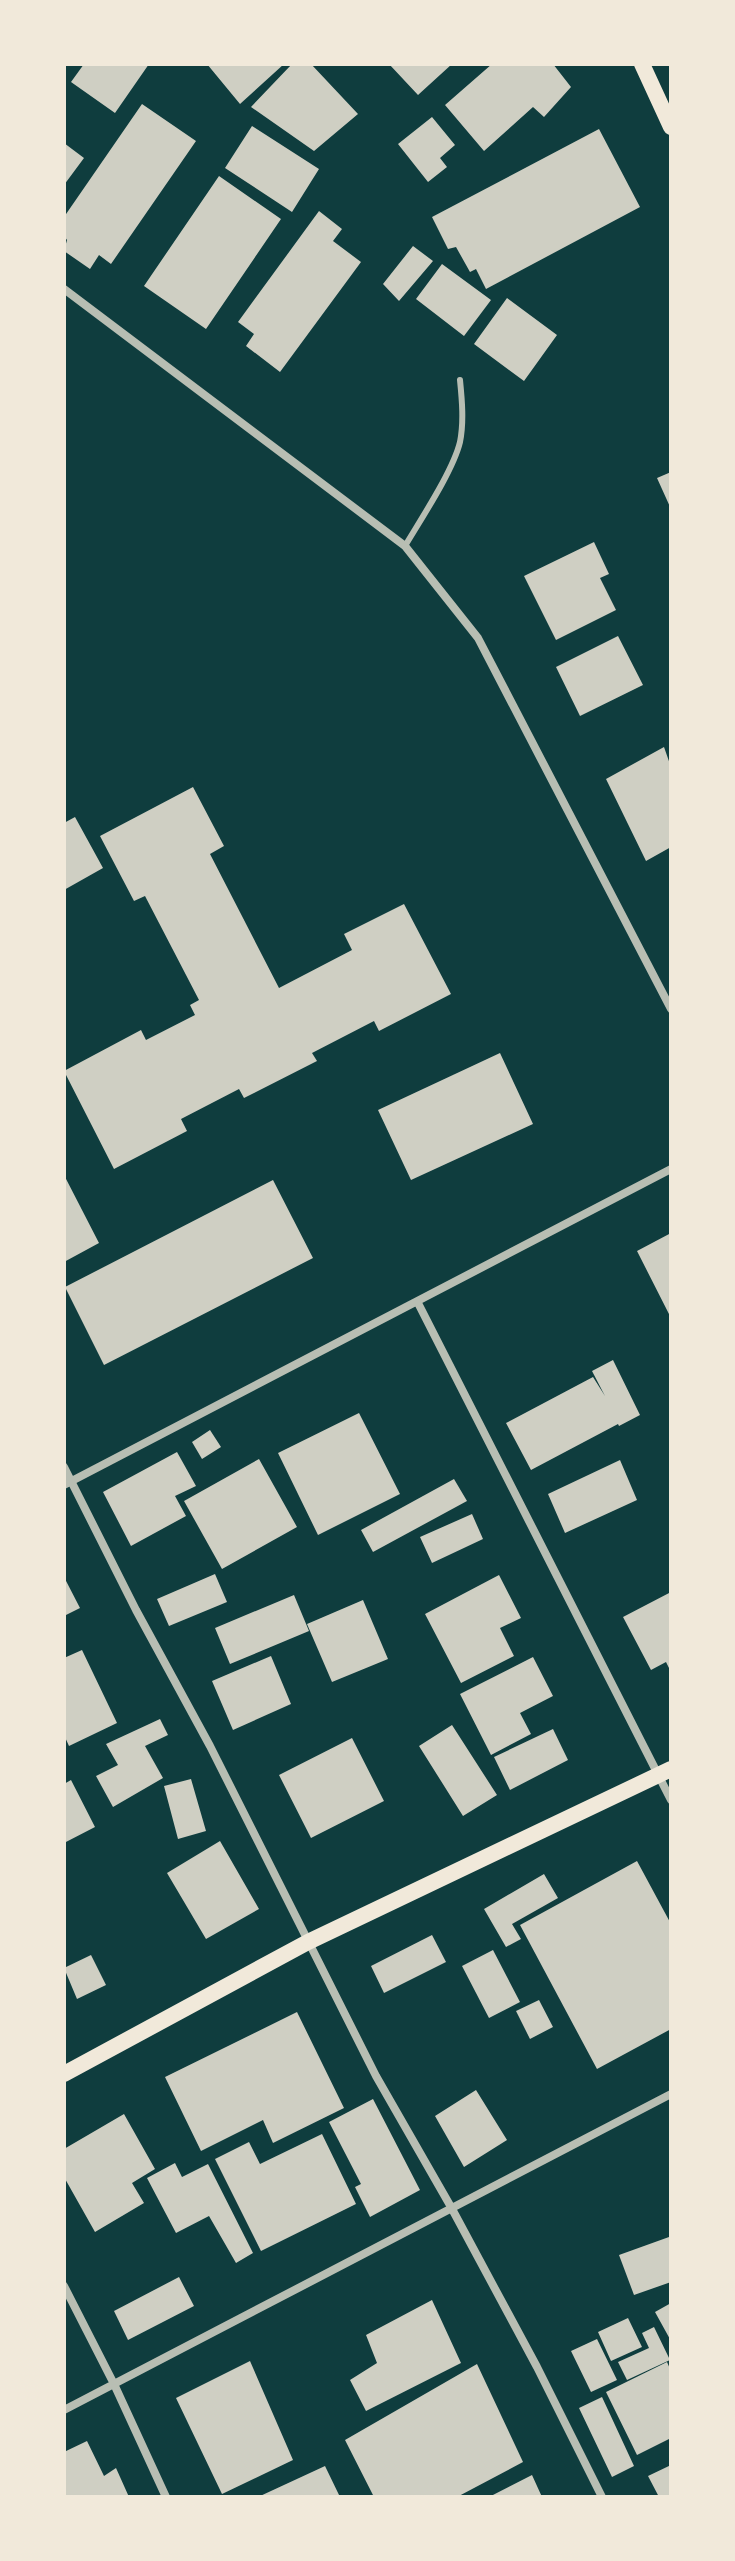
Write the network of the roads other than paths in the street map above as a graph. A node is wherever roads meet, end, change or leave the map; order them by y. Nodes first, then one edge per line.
1 (642, 64) edge
2 (671, 127) edge
3 (64, 289) edge
4 (460, 380) dead end
5 (405, 546) junction
6 (671, 1009) edge
7 (671, 1169) edge
8 (418, 1303) junction
9 (64, 1467) edge
10 (68, 1483) edge
11 (665, 1772) edge
12 (671, 1800) edge
13 (308, 1942) junction
14 (64, 2074) edge
15 (671, 2094) edge
16 (451, 2207) junction
17 (64, 2286) edge
18 (114, 2384) junction
19 (64, 2410) edge
20 (166, 2497) edge
21 (602, 2497) edge

1 - 2 main road
3 - 5 street
4 - 5 lane
5 - 6 street
7 - 8 street
8 - 10 street
8 - 11 street
9 - 10 street
10 - 13 street
11 - 12 street
11 - 13 main road
13 - 14 main road
13 - 16 street
15 - 16 street
16 - 18 street
16 - 21 street
17 - 18 street
18 - 19 street
18 - 20 street

